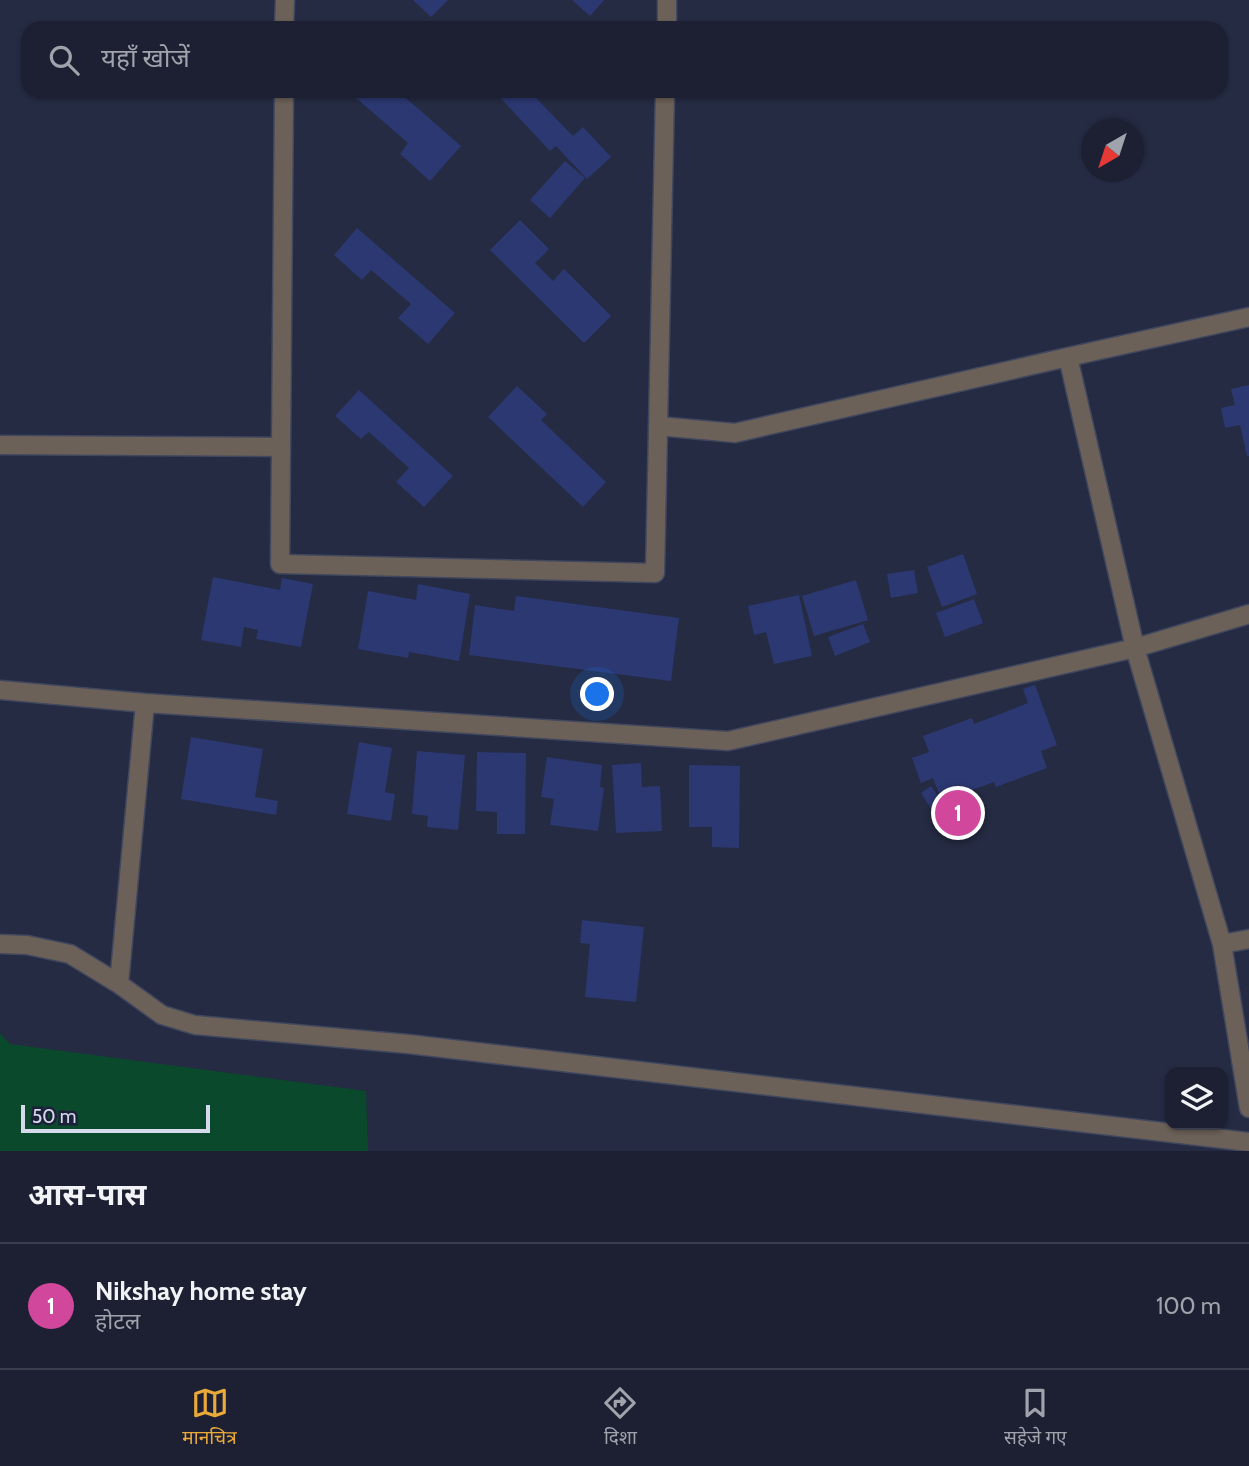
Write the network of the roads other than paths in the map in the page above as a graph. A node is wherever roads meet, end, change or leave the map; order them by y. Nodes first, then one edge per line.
1 (285, 0) edge
2 (667, 0) edge
3 (284, 21) edge
4 (667, 21) edge
5 (284, 98) edge
6 (665, 98) edge
7 (1249, 317) edge
8 (1068, 357) junction
9 (658, 426) junction
10 (0, 445) edge
11 (281, 447) junction
12 (1249, 614) edge
13 (1135, 648) junction
14 (0, 690) edge
15 (145, 703) junction
16 (1249, 939) edge
17 (0, 944) edge
18 (1222, 944) junction
19 (119, 984) junction
20 (1249, 1108) edge
21 (1249, 1142) edge

1 - 3 street
2 - 4 street
5 - 11 street
6 - 9 street
7 - 8 street
8 - 9 street
8 - 13 street
9 - 11 street
10 - 11 street
12 - 13 street
13 - 15 street
13 - 18 street
14 - 15 street
15 - 19 street
16 - 18 street
17 - 19 street
18 - 20 street
19 - 21 street

